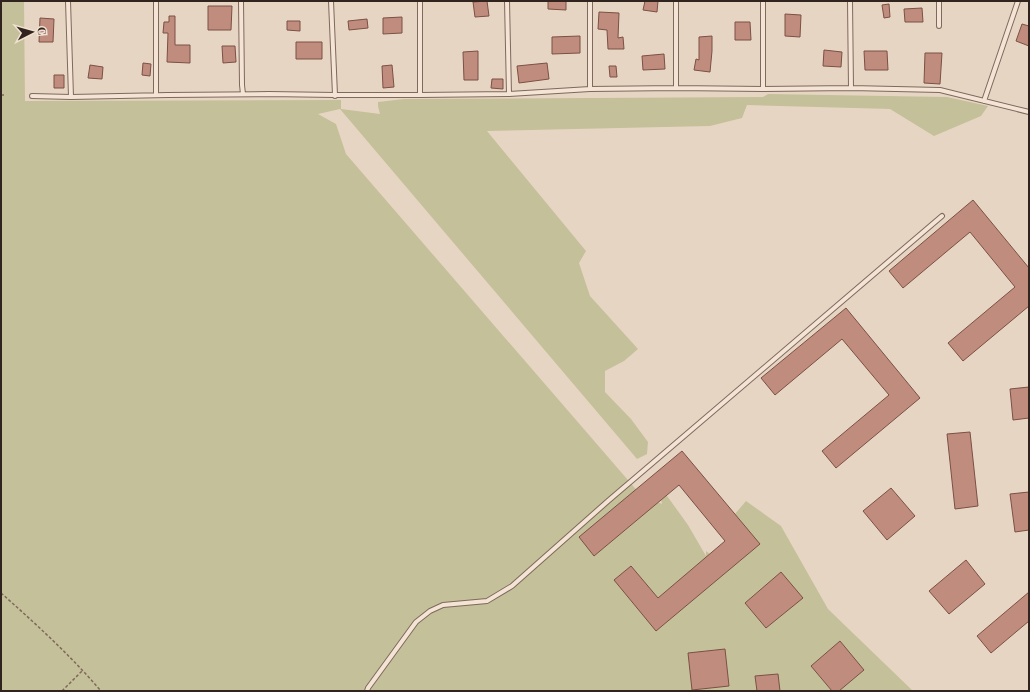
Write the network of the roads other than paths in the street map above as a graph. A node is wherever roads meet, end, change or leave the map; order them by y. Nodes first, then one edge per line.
1 (68, 1) edge
2 (156, 1) edge
3 (241, 1) edge
4 (331, 1) edge
5 (420, 1) edge
6 (507, 1) edge
7 (590, 1) edge
8 (676, 1) edge
9 (763, 1) edge
10 (850, 1) edge
11 (939, 1) edge
12 (1018, 1) edge
13 (939, 26) dead end
14 (676, 88) junction
15 (851, 88) junction
16 (590, 89) junction
17 (763, 89) junction
18 (243, 94) junction
19 (509, 94) junction
20 (156, 95) junction
21 (420, 95) junction
22 (32, 96) dead end
23 (335, 96) junction
24 (71, 97) junction
25 (984, 101) junction
26 (1029, 112) edge
27 (942, 216) dead end
28 (367, 691) edge

1 - 24 lane
2 - 20 lane
3 - 18 lane
4 - 23 lane
5 - 21 lane
6 - 19 lane
7 - 16 lane
8 - 14 lane
9 - 17 lane
10 - 15 lane
11 - 13 lane
12 - 25 lane
14 - 16 lane
14 - 17 lane
15 - 17 lane
15 - 25 lane
16 - 19 lane
18 - 20 lane
18 - 23 lane
19 - 21 lane
20 - 24 lane
21 - 23 lane
22 - 24 lane
25 - 26 lane
27 - 28 lane

